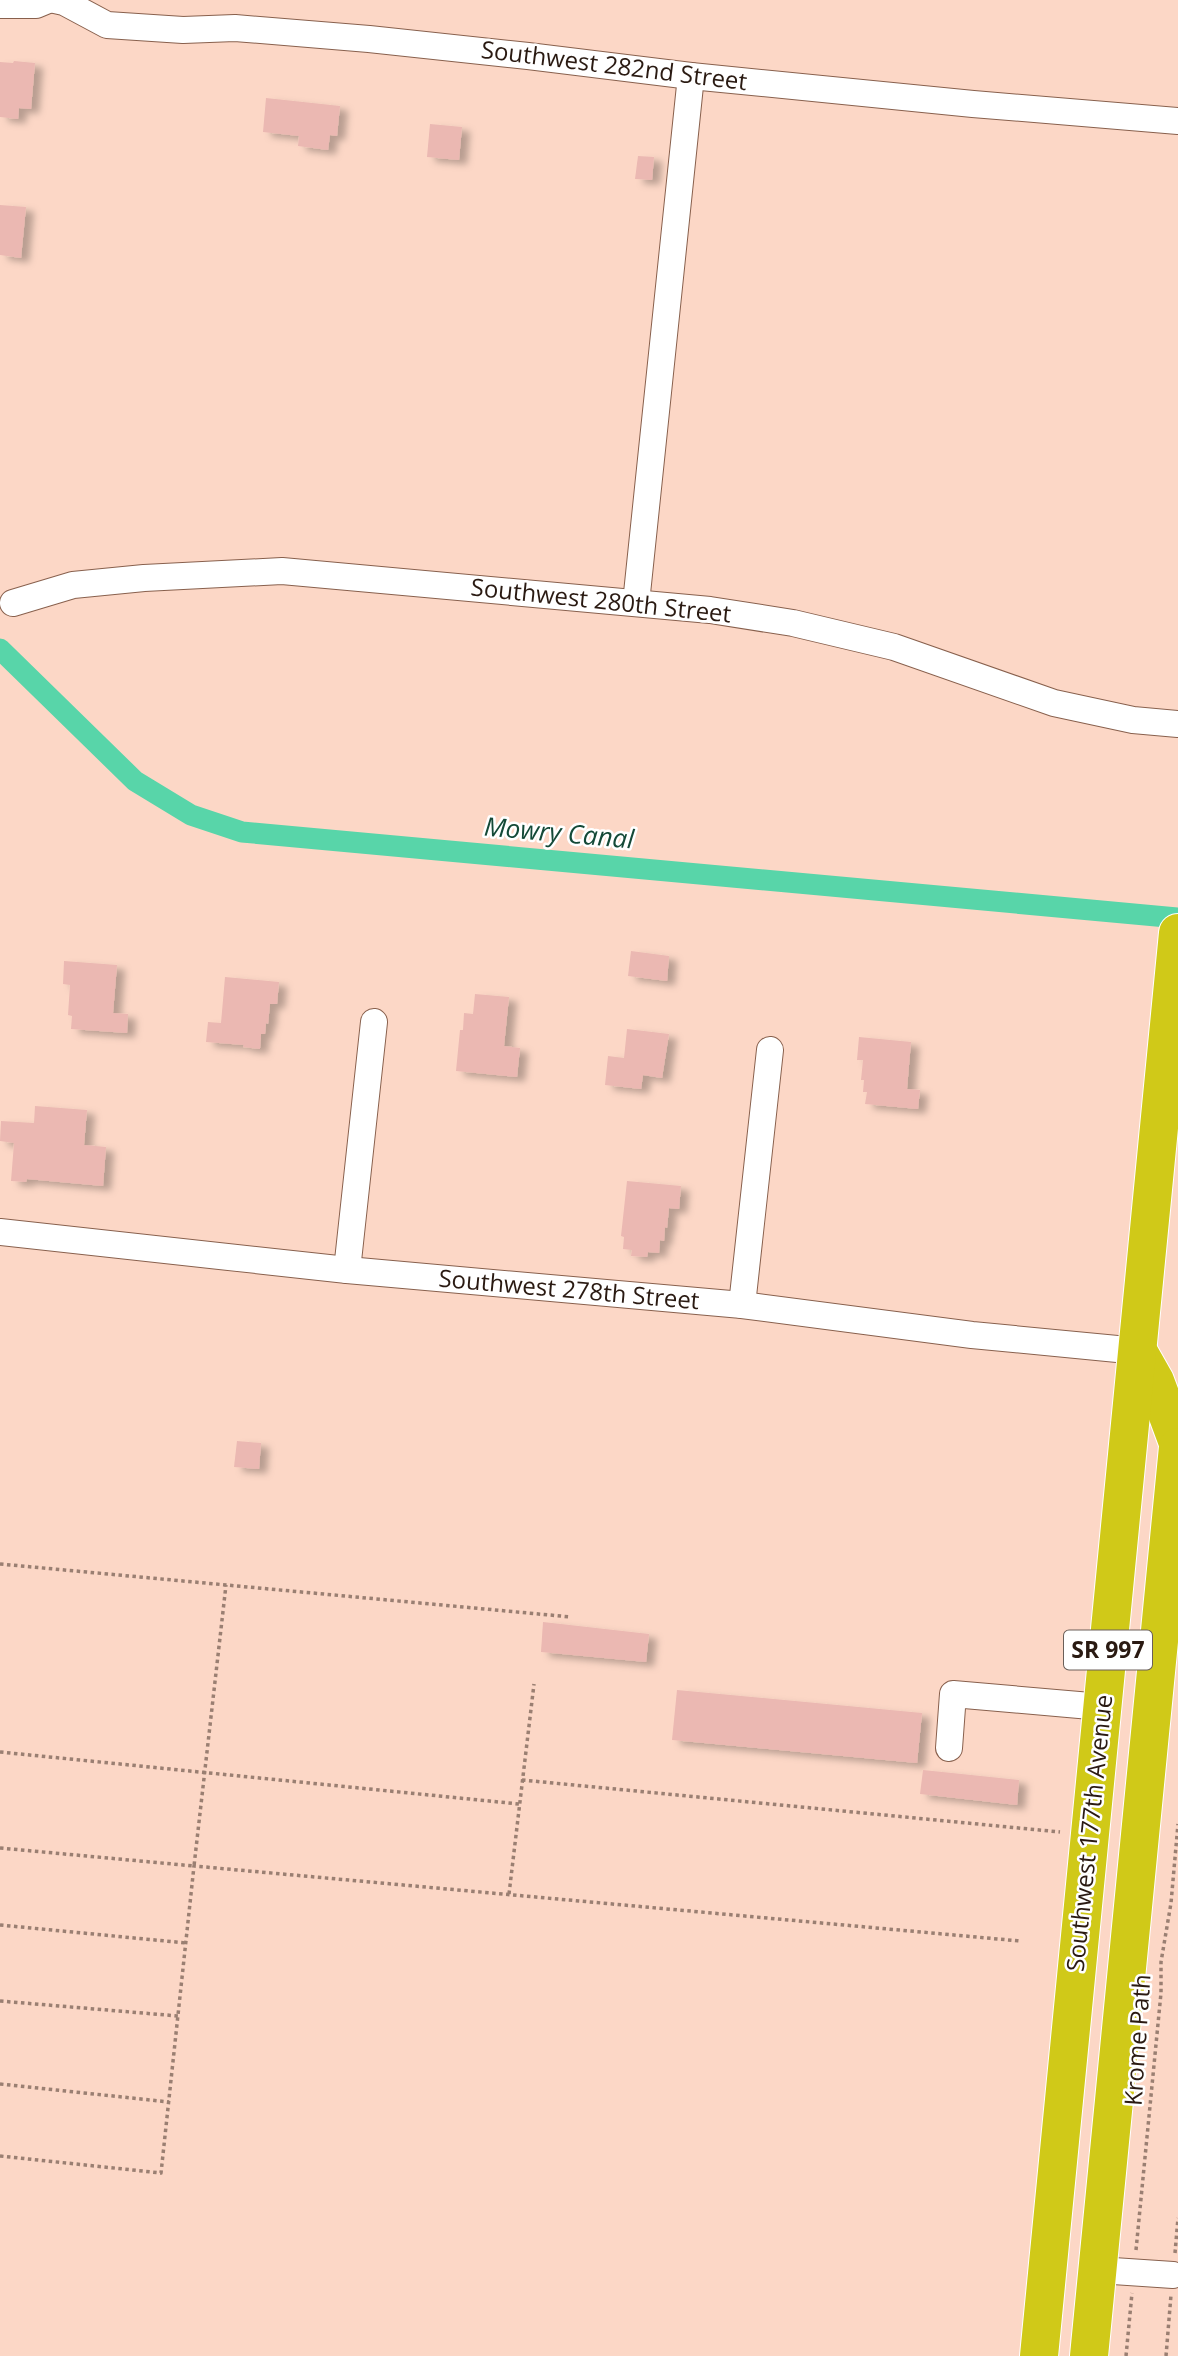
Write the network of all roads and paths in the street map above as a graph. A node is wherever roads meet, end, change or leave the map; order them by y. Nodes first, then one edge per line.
1 (48, 0) edge
2 (55, 0) edge
3 (0, 5) edge
4 (691, 76) junction
5 (1178, 121) edge
6 (13, 603) dead end
7 (636, 603) junction
8 (1178, 724) edge
9 (1177, 938) edge
10 (374, 1023) dead end
11 (770, 1050) dead end
12 (0, 1232) edge
13 (347, 1270) junction
14 (742, 1305) junction
15 (1138, 1351) junction
16 (1178, 1445) edge
17 (0, 1564) edge
18 (226, 1585) junction
19 (571, 1617) dead end
20 (534, 1684) dead end
21 (1102, 1707) junction
22 (949, 1748) dead end
23 (0, 1752) edge
24 (204, 1774) junction
25 (522, 1780) junction
26 (519, 1804) junction
27 (1178, 1824) edge
28 (1090, 1834) junction
29 (0, 1848) edge
30 (194, 1866) junction
31 (509, 1894) junction
32 (0, 1925) edge
33 (1130, 1937) junction
34 (1020, 1941) dead end
35 (186, 1943) junction
36 (0, 2001) edge
37 (178, 2016) junction
38 (0, 2084) edge
39 (169, 2102) junction
40 (0, 2156) edge
41 (1135, 2259) dead end
42 (1098, 2270) junction
43 (1173, 2275) dead end
44 (1132, 2285) dead end
45 (1039, 2356) edge
46 (1089, 2356) edge
47 (1126, 2356) edge

1 - 3 street
2 - 4 street, Southwest 282nd Street
4 - 5 street, Southwest 282nd Street
4 - 7 street
6 - 7 street, Southwest 280th Street
7 - 8 street, Southwest 280th Street
9 - 15 highway, Southwest 177th Avenue / SR 997
10 - 13 street
11 - 14 street
12 - 13 street, Southwest 278th Street
13 - 14 street, Southwest 278th Street
14 - 15 street, Southwest 278th Street
15 - 16 highway
15 - 21 highway, Southwest 177th Avenue / SR 997
16 - 33 highway, Southwest 177th Avenue / SR 997
17 - 18 path
18 - 19 path
18 - 24 path
20 - 25 path
21 - 22 street
21 - 28 highway, Southwest 177th Avenue / SR 997
23 - 24 path
24 - 26 path
24 - 30 path
25 - 26 path
25 - 28 path
26 - 31 path
27 - 41 path, Krome Path
28 - 33 highway
28 - 45 highway, Southwest 177th Avenue / SR 997
29 - 30 path
30 - 31 path
30 - 35 path
31 - 34 path
32 - 35 path
33 - 42 highway, Southwest 177th Avenue / SR 997
35 - 37 path
36 - 37 path
37 - 39 path
38 - 39 path
39 - 40 path
42 - 43 street
42 - 46 highway, Southwest 177th Avenue / SR 997
44 - 47 path

